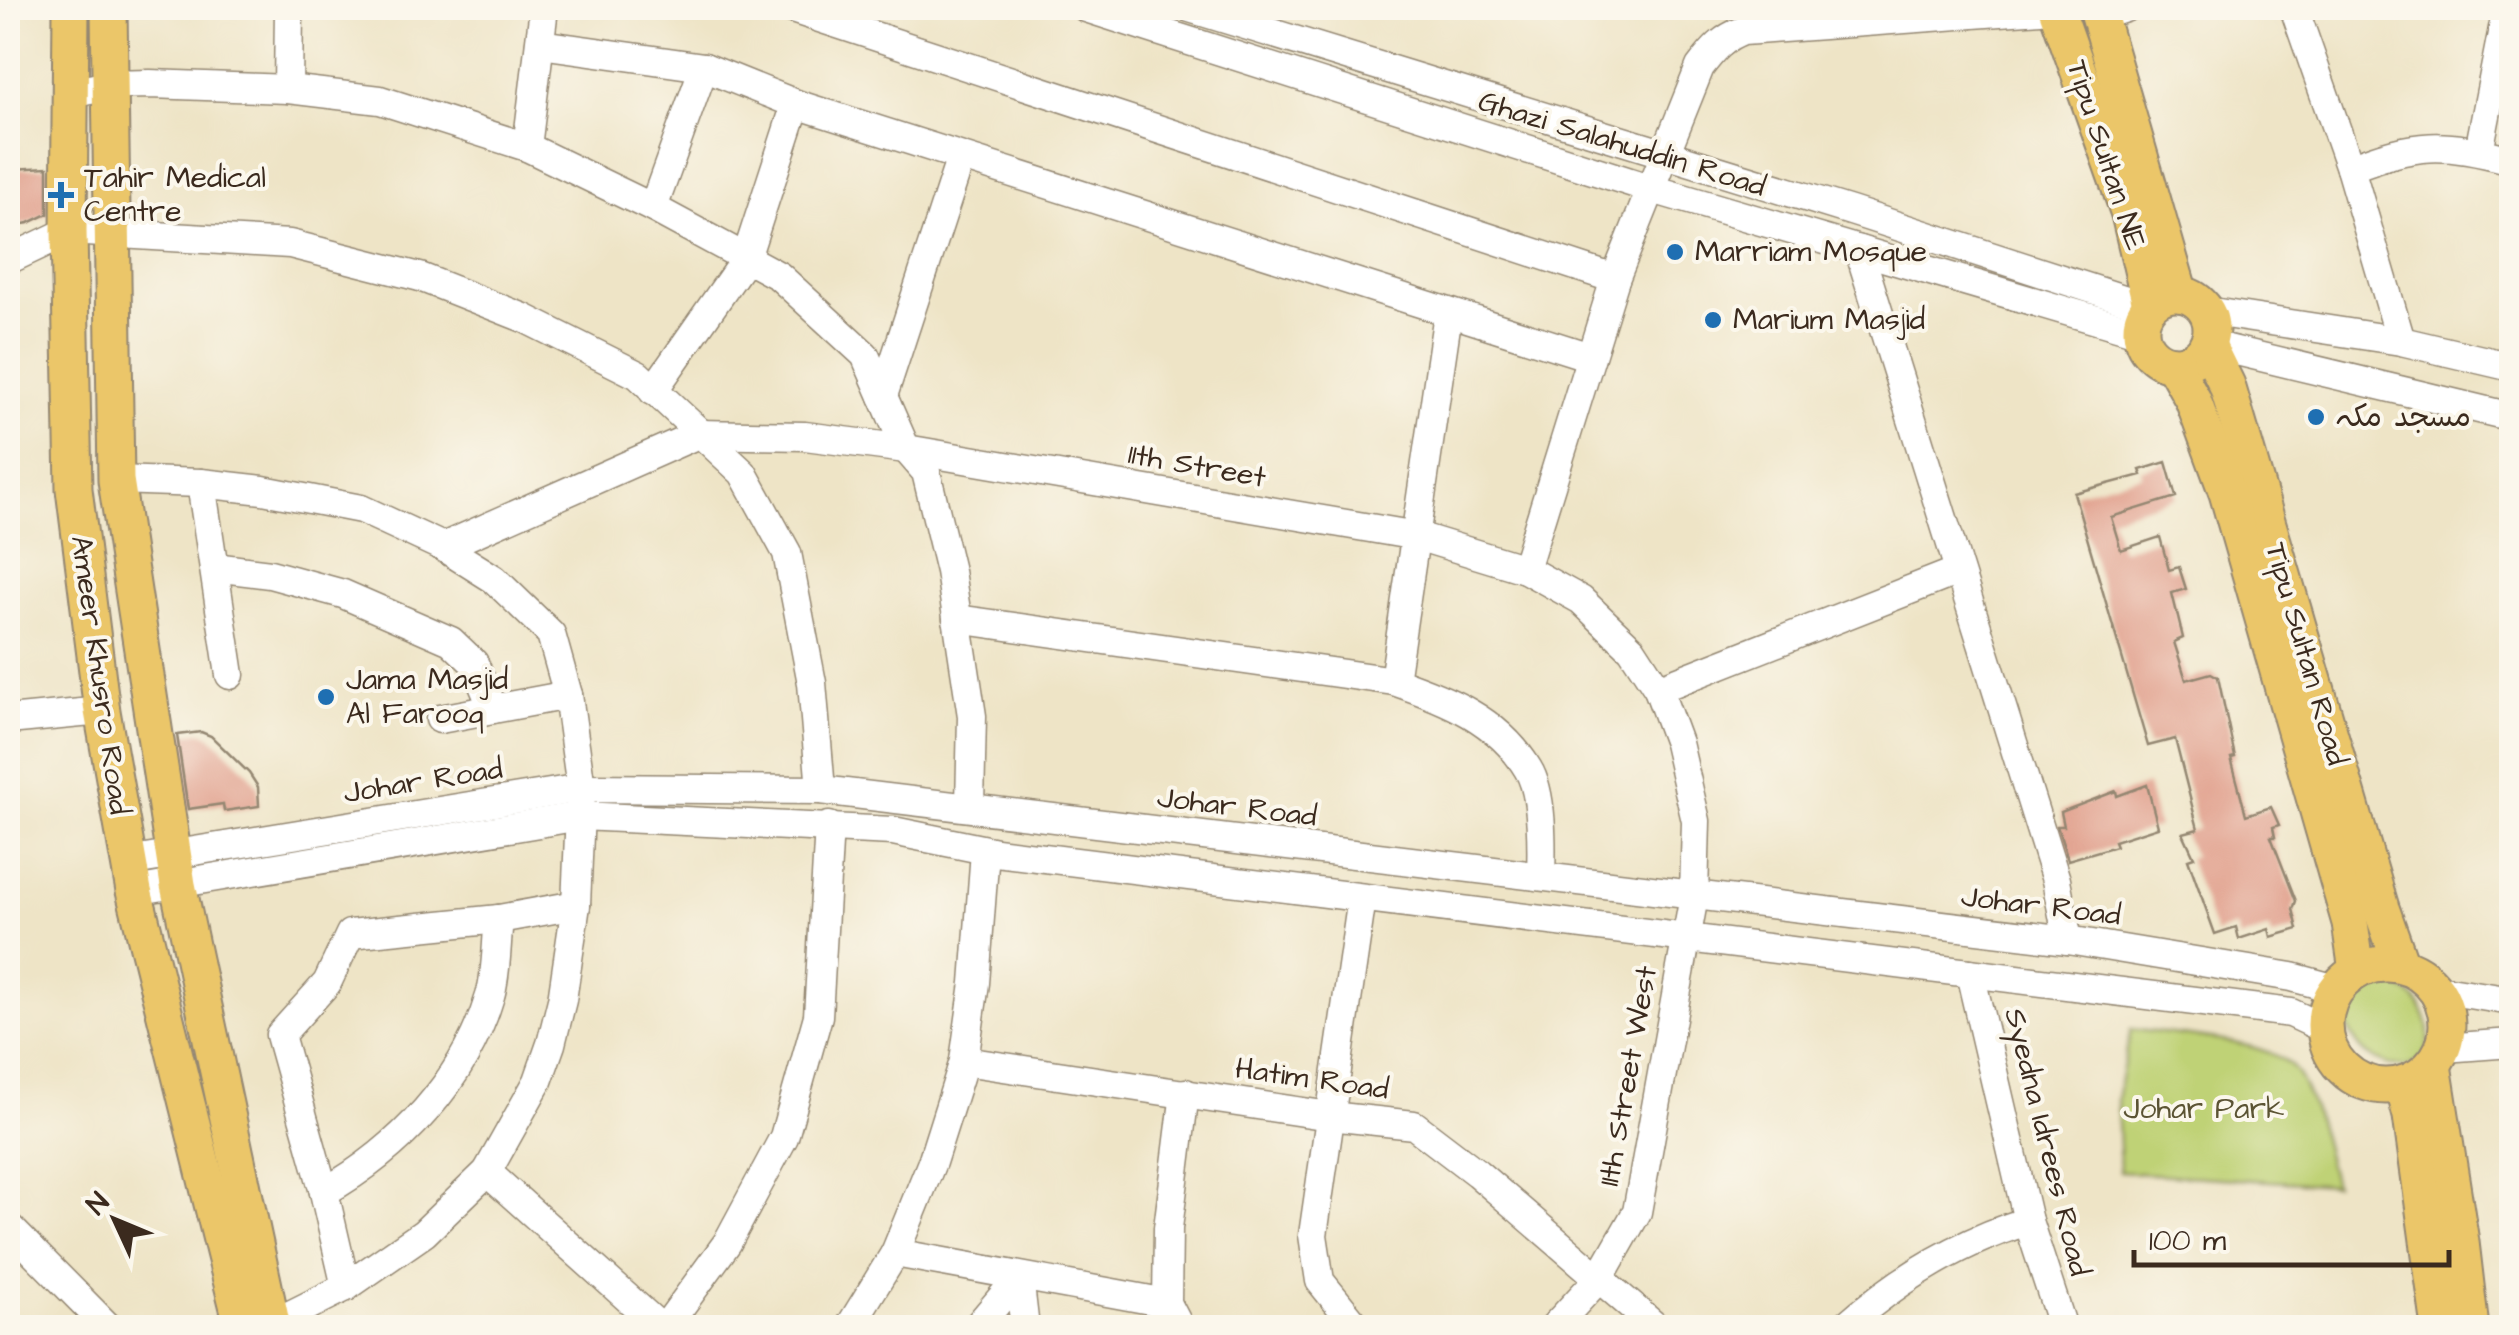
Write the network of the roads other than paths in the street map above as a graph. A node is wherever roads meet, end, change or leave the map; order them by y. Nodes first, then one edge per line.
1 (71, 8) edge
2 (109, 8) edge
3 (289, 8) edge
4 (544, 8) edge
5 (789, 8) edge
6 (1086, 8) edge
7 (1190, 8) edge
8 (2055, 8) edge
9 (2294, 8) edge
10 (2507, 8) edge
11 (2107, 10) edge
12 (540, 44) junction
13 (704, 67) junction
14 (108, 85) junction
15 (288, 89) junction
16 (70, 93) junction
17 (796, 104) junction
18 (527, 147) junction
19 (2480, 151) junction
20 (1667, 155) junction
21 (960, 157) junction
22 (2512, 160) edge
23 (2350, 168) junction
24 (1652, 188) junction
25 (653, 208) junction
26 (69, 231) junction
27 (112, 234) junction
28 (1860, 250) junction
29 (746, 258) junction
30 (8, 260) edge
31 (1615, 279) junction
32 (1448, 313) junction
33 (2172, 316) junction
34 (2401, 341) junction
35 (1590, 356) junction
36 (2512, 367) edge
37 (654, 390) junction
38 (883, 396) junction
39 (2512, 418) edge
40 (698, 434) junction
41 (906, 449) junction
42 (116, 480) junction
43 (200, 483) junction
44 (1417, 536) junction
45 (443, 547) junction
46 (214, 567) junction
47 (1525, 569) junction
48 (1958, 571) junction
49 (958, 619) junction
50 (230, 675) dead end
51 (1394, 681) junction
52 (1658, 689) junction
53 (568, 695) junction
54 (493, 709) junction
55 (102, 710) junction
56 (440, 719) dead end
57 (8, 720) edge
58 (821, 790) junction
59 (581, 802) junction
60 (970, 806) junction
61 (998, 810) junction
62 (829, 826) junction
63 (991, 852) junction
64 (1392, 860) junction
65 (175, 869) junction
66 (130, 876) junction
67 (1541, 876) junction
68 (1694, 896) junction
69 (1375, 900) junction
70 (576, 906) junction
71 (499, 920) junction
72 (1686, 936) junction
73 (2068, 940) junction
74 (2401, 965) junction
75 (1970, 973) junction
76 (2347, 980) junction
77 (2437, 989) junction
78 (2512, 1001) edge
79 (2325, 1029) junction
80 (2512, 1043) edge
81 (2438, 1056) junction
82 (964, 1061) junction
83 (2403, 1085) junction
84 (1185, 1094) junction
85 (1330, 1116) junction
86 (487, 1172) junction
87 (324, 1192) junction
88 (2028, 1221) junction
89 (8, 1226) edge
90 (895, 1253) junction
91 (1019, 1277) junction
92 (1600, 1277) junction
93 (346, 1287) junction
94 (1174, 1315) edge
95 (261, 1327) edge
96 (109, 1328) edge
97 (663, 1328) edge
98 (849, 1328) edge
99 (976, 1328) edge
100 (1025, 1328) edge
101 (1358, 1328) edge
102 (1553, 1328) edge
103 (1657, 1328) edge
104 (1843, 1328) edge
105 (2063, 1328) edge
106 (2440, 1328) edge
107 (2471, 1328) edge

1 - 16 main road, Ameer Khusro Road
2 - 14 main road, Ameer Khusro Road
3 - 15 street
4 - 12 street
5 - 31 street
6 - 24 street, Ghazi Salahuddin Road
7 - 20 street, Ghazi Salahuddin Road
8 - 20 street
8 - 33 main road, Tipu Sultan NE
9 - 23 street
10 - 19 street
11 - 33 main road
12 - 13 street
12 - 18 street
13 - 17 street
13 - 25 street
14 - 15 street
14 - 16 street
14 - 27 main road, Ameer Khusro Road
15 - 18 street
16 - 26 main road, Ameer Khusro Road
17 - 21 street
17 - 29 street
18 - 25 street
19 - 22 street
19 - 23 street
20 - 24 street
20 - 33 street, Ghazi Salahuddin Road
21 - 32 street
21 - 38 street
23 - 34 street
24 - 28 street, Ghazi Salahuddin Road
24 - 31 street
25 - 29 street
26 - 27 street
26 - 30 street
26 - 55 main road, Ameer Khusro Road
27 - 37 street
27 - 42 main road, Ameer Khusro Road
28 - 33 street, Ghazi Salahuddin Road
28 - 48 street
29 - 37 street
29 - 38 street
31 - 35 street
32 - 35 street
32 - 44 street
33 - 34 street, Ghazi Salahuddin Road
33 - 39 street, Ghazi Salahuddin Road
33 - 74 main road, Tipu Sultan Road
33 - 76 main road, Tipu Sultan Road
34 - 36 street, Ghazi Salahuddin Road
35 - 47 street
37 - 40 street
38 - 41 street
40 - 41 street, 11th Street
40 - 45 street, 11th Street
40 - 58 street
41 - 44 street, 11th Street
41 - 49 street
42 - 43 street
42 - 65 main road, Ameer Khusro Road
43 - 45 street
43 - 46 street
44 - 47 street, 11th Street
44 - 51 street
45 - 53 street
46 - 50 street
46 - 54 street
47 - 52 street, 11th Street
48 - 52 street
48 - 73 street
49 - 51 street
49 - 60 street
51 - 67 street
52 - 68 street, 11th Street
53 - 54 street
53 - 59 street
54 - 56 street
55 - 57 street
55 - 66 main road, Ameer Khusro Road
58 - 59 street, Johar Road
58 - 60 street, Johar Road
59 - 62 street, Johar Road
59 - 65 street, Johar Road
59 - 70 street
60 - 61 street, Johar Road
61 - 63 street
61 - 64 street, Johar Road
62 - 63 street, Johar Road
62 - 97 street
63 - 69 street, Johar Road
63 - 82 street
64 - 67 street, Johar Road
64 - 69 street
65 - 66 street, Johar Road
65 - 95 main road, Ameer Khusro Road
66 - 95 main road, Ameer Khusro Road
67 - 68 street, Johar Road
68 - 72 street, 11th Street
68 - 73 street, Johar Road
69 - 72 street, Johar Road
69 - 85 street
70 - 71 street
70 - 86 street
71 - 87 street
71 - 87 street
72 - 75 street, Johar Road
72 - 92 street, 11th Street West
73 - 76 street, Johar Road
74 - 76 main road
74 - 77 main road
75 - 79 street, Johar Road
75 - 88 street, Syedna Idrees Road
76 - 79 main road
77 - 78 street
77 - 81 main road
79 - 83 main road
80 - 81 street
81 - 83 main road
81 - 107 main road
82 - 84 street, Hatim Road
82 - 90 street
83 - 106 main road
84 - 85 street, Hatim Road
84 - 94 street
85 - 92 street, Hatim Road
85 - 101 street
86 - 93 street
86 - 97 street
87 - 93 street
88 - 104 street
88 - 105 street, Syedna Idrees Road
89 - 96 street
90 - 91 street
90 - 98 street
91 - 94 street
91 - 99 street
91 - 100 street
92 - 102 street, 11th Street West
92 - 103 street, Hatim Road
93 - 95 street

